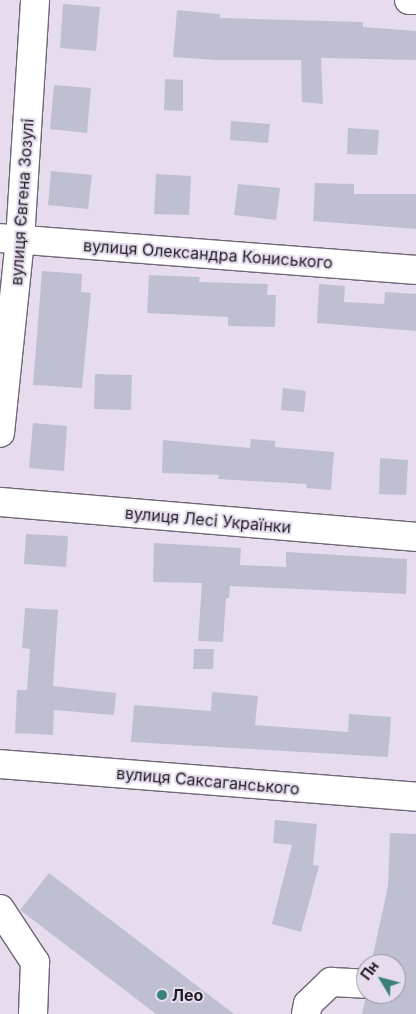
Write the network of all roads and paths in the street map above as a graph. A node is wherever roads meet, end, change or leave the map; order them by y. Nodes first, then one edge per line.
1 (35, 0) edge
2 (409, 0) edge
3 (416, 0) edge
4 (10, 239) edge
5 (416, 270) edge
6 (0, 433) edge
7 (0, 502) edge
8 (416, 537) edge
9 (0, 764) edge
10 (416, 797) edge
11 (0, 909) edge
12 (356, 983) edge
13 (33, 1014) edge
14 (306, 1014) edge

1 - 4 street, вулиця Євгена Зозулі
2 - 3 street
4 - 5 street, вулиця Олександра Кониського
4 - 6 street, вулиця Євгена Зозулі
7 - 8 street, вулиця Лесі Українки
9 - 10 street, вулиця Саксаганського
11 - 13 street
12 - 14 street

